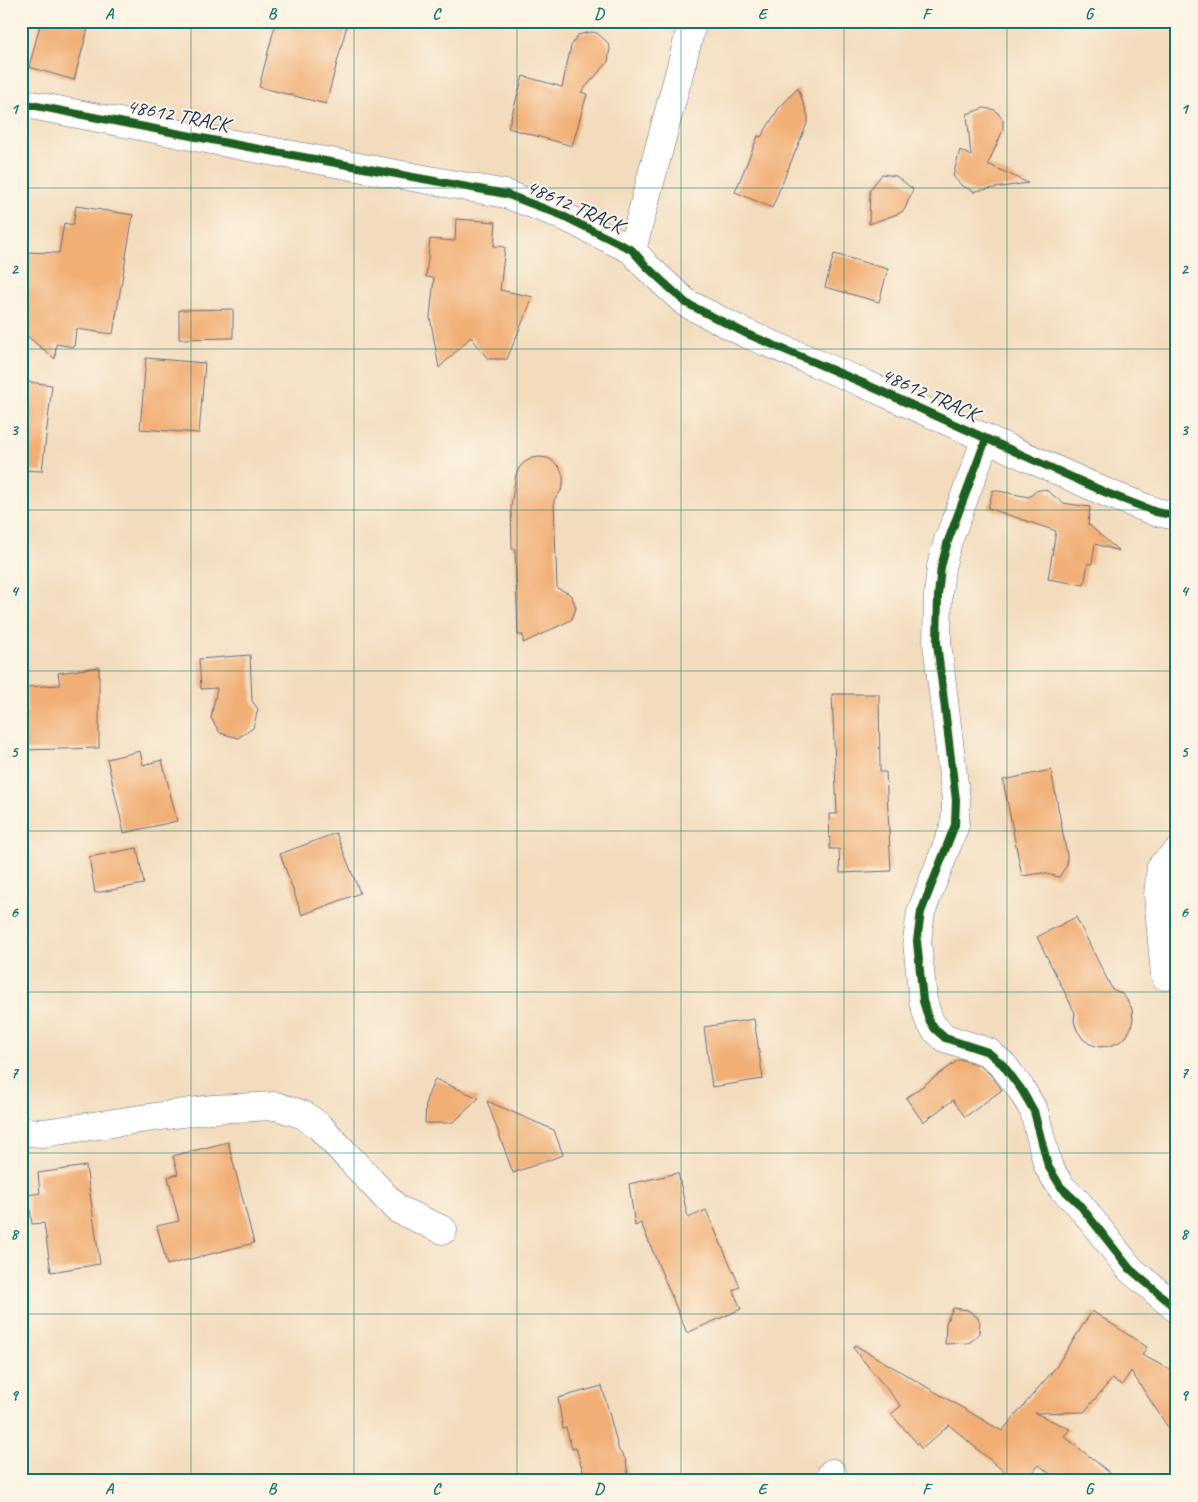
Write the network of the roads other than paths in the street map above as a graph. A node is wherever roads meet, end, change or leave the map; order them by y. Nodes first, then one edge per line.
1 (693, 21) edge
2 (21, 102) edge
3 (632, 250) junction
4 (986, 439) junction
5 (1177, 516) edge
6 (1177, 852) edge
7 (1165, 976) dead end
8 (21, 1130) edge
9 (443, 1230) dead end
10 (1177, 1309) edge

1 - 3 street
2 - 3 street, 48612 TRACK
3 - 4 street, 48612 TRACK
4 - 5 street, 48612 TRACK
4 - 10 street
6 - 7 street
8 - 9 street

